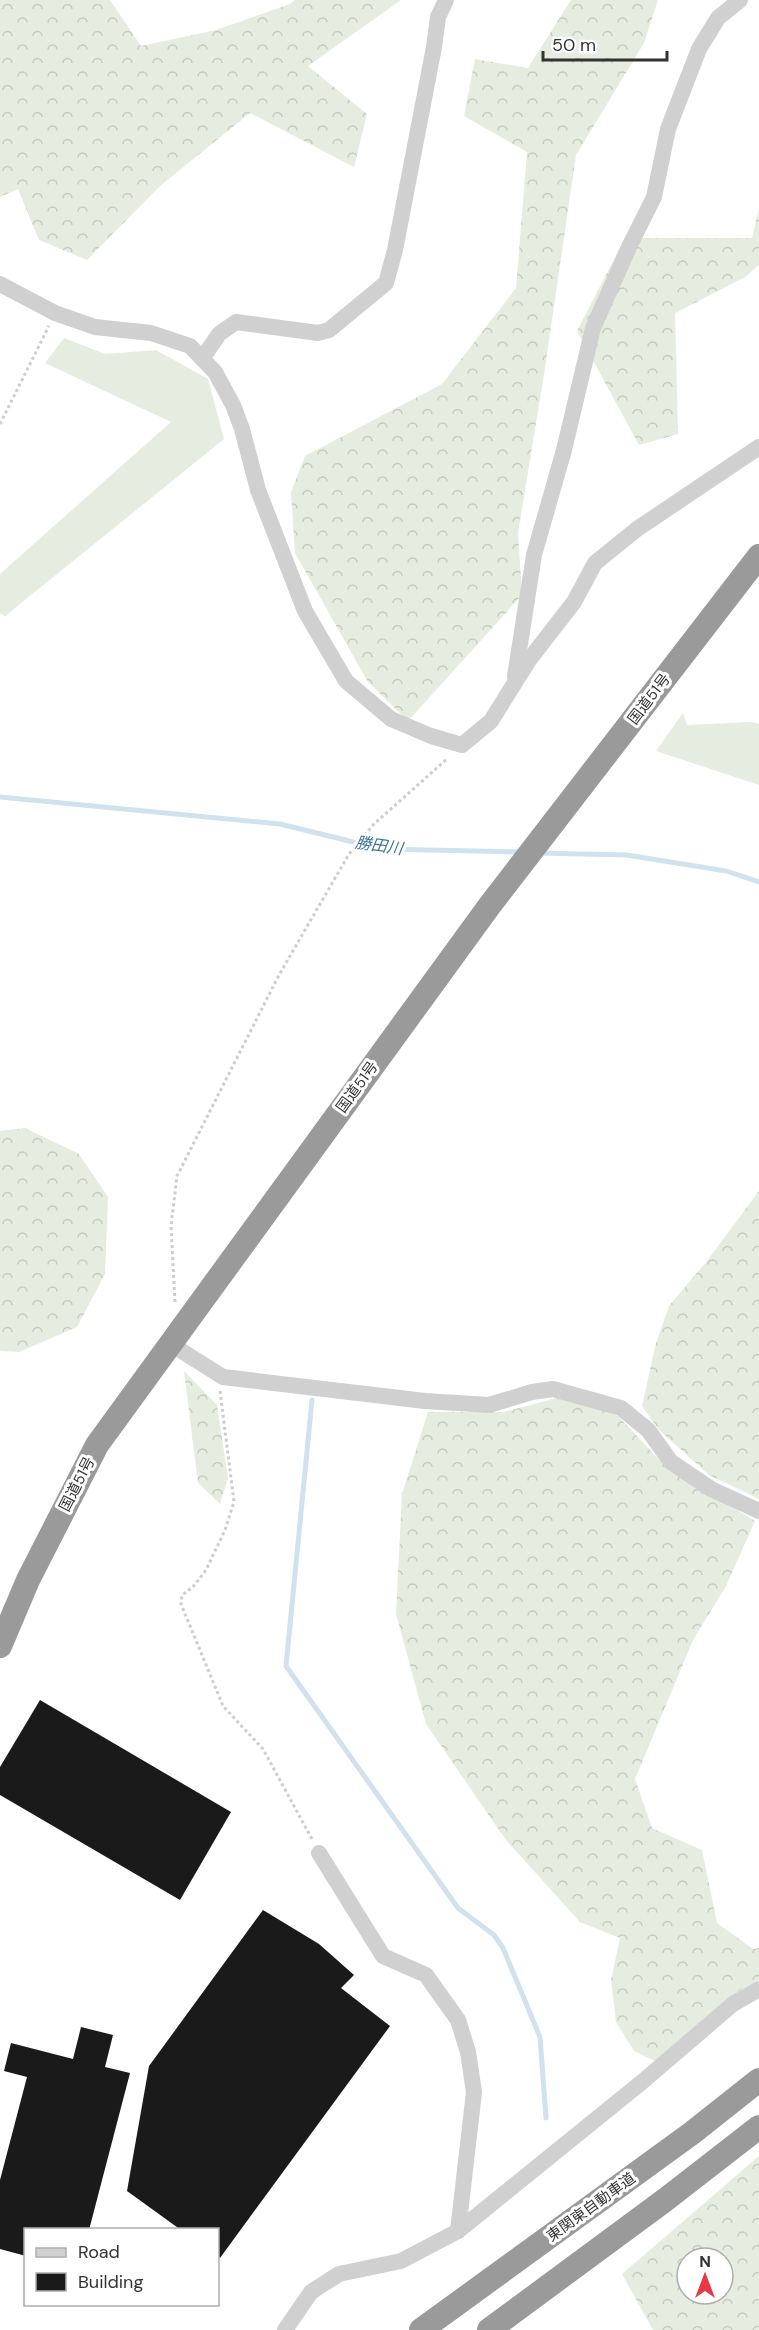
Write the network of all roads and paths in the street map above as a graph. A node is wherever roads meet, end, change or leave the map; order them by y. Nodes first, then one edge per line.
1 (446, 0) edge
2 (738, 0) edge
3 (0, 284) edge
4 (55, 313) junction
5 (202, 359) junction
6 (0, 424) edge
7 (759, 447) edge
8 (759, 556) edge
9 (513, 686) junction
10 (462, 745) junction
11 (173, 1338) junction
12 (218, 1374) junction
13 (759, 1511) edge
14 (0, 1646) edge
15 (320, 1853) joint
16 (759, 1989) edge
17 (759, 2080) edge
18 (759, 2127) edge
19 (458, 2230) junction
20 (285, 2330) edge
21 (421, 2330) edge
22 (489, 2330) edge

1 - 5 street
2 - 9 street
3 - 4 street
4 - 5 street
4 - 6 path
5 - 10 street
7 - 9 street
8 - 11 highway, 国道51号
9 - 10 street
10 - 11 path
11 - 12 street
11 - 14 highway, 国道51号
12 - 13 street
12 - 15 path
15 - 19 street
16 - 19 street
17 - 21 highway, 東関東自動車道
18 - 22 highway
19 - 20 street

